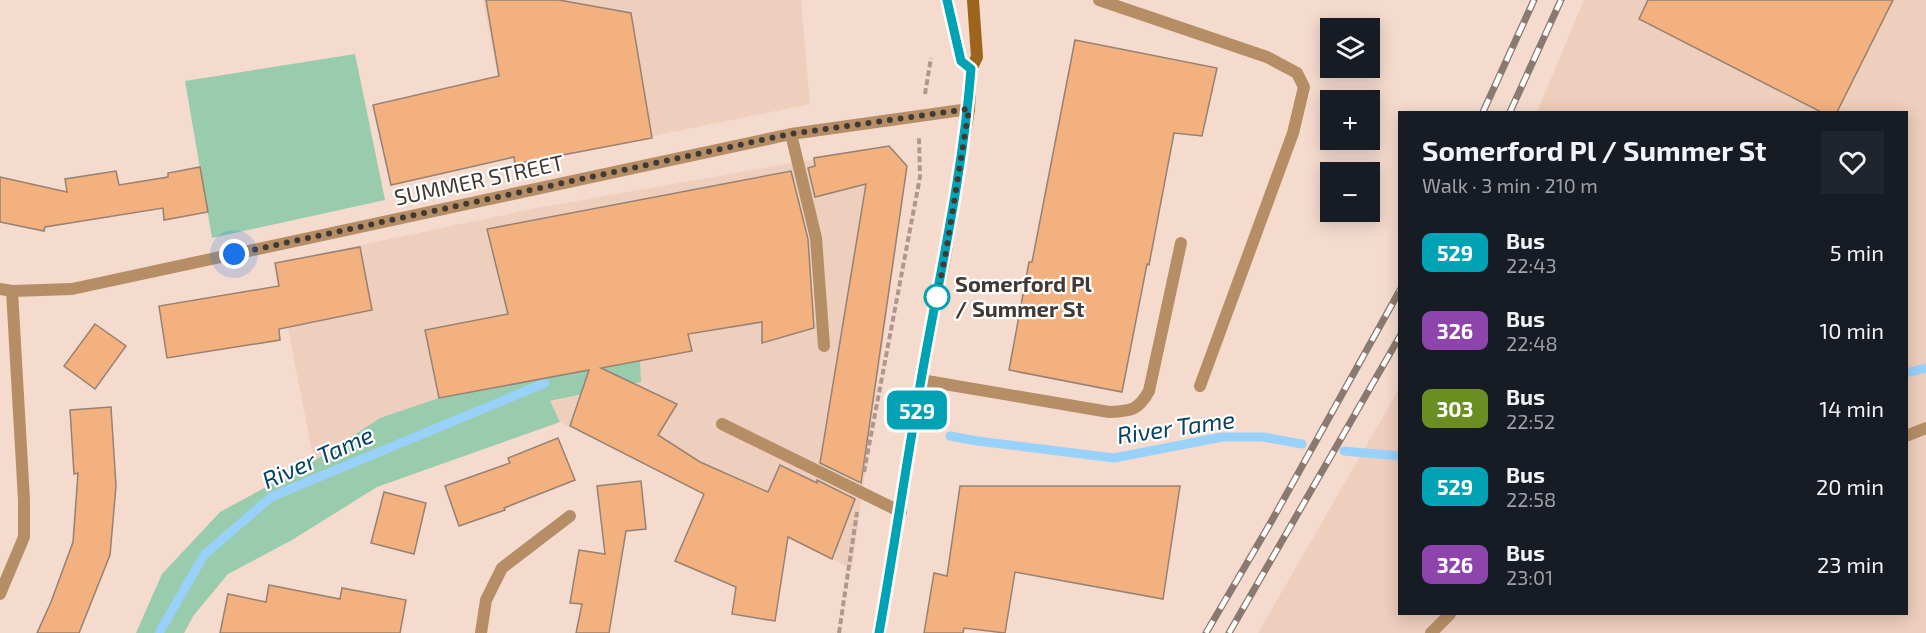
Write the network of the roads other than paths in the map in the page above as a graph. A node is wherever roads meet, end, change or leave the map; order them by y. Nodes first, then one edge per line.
1 (947, 0) edge
2 (973, 0) edge
3 (1099, 0) edge
4 (971, 69) junction
5 (969, 109) junction
6 (790, 134) junction
7 (1181, 243) dead end
8 (6, 290) edge
9 (824, 346) dead end
10 (921, 380) junction
11 (1200, 386) dead end
12 (722, 424) dead end
13 (1926, 428) edge
14 (1908, 435) edge
15 (901, 512) junction
16 (570, 516) dead end
17 (0, 594) edge
18 (1449, 615) edge
19 (481, 633) edge
20 (879, 633) edge
21 (1431, 633) edge

1 - 4 main road
2 - 4 main road
3 - 11 street
4 - 5 main road
5 - 6 street, SUMMER STREET
5 - 10 main road
6 - 8 street, SUMMER STREET
6 - 9 street
7 - 10 street
8 - 17 street
10 - 15 main road
12 - 15 street
13 - 14 street
15 - 20 main road
16 - 19 street
18 - 21 street

